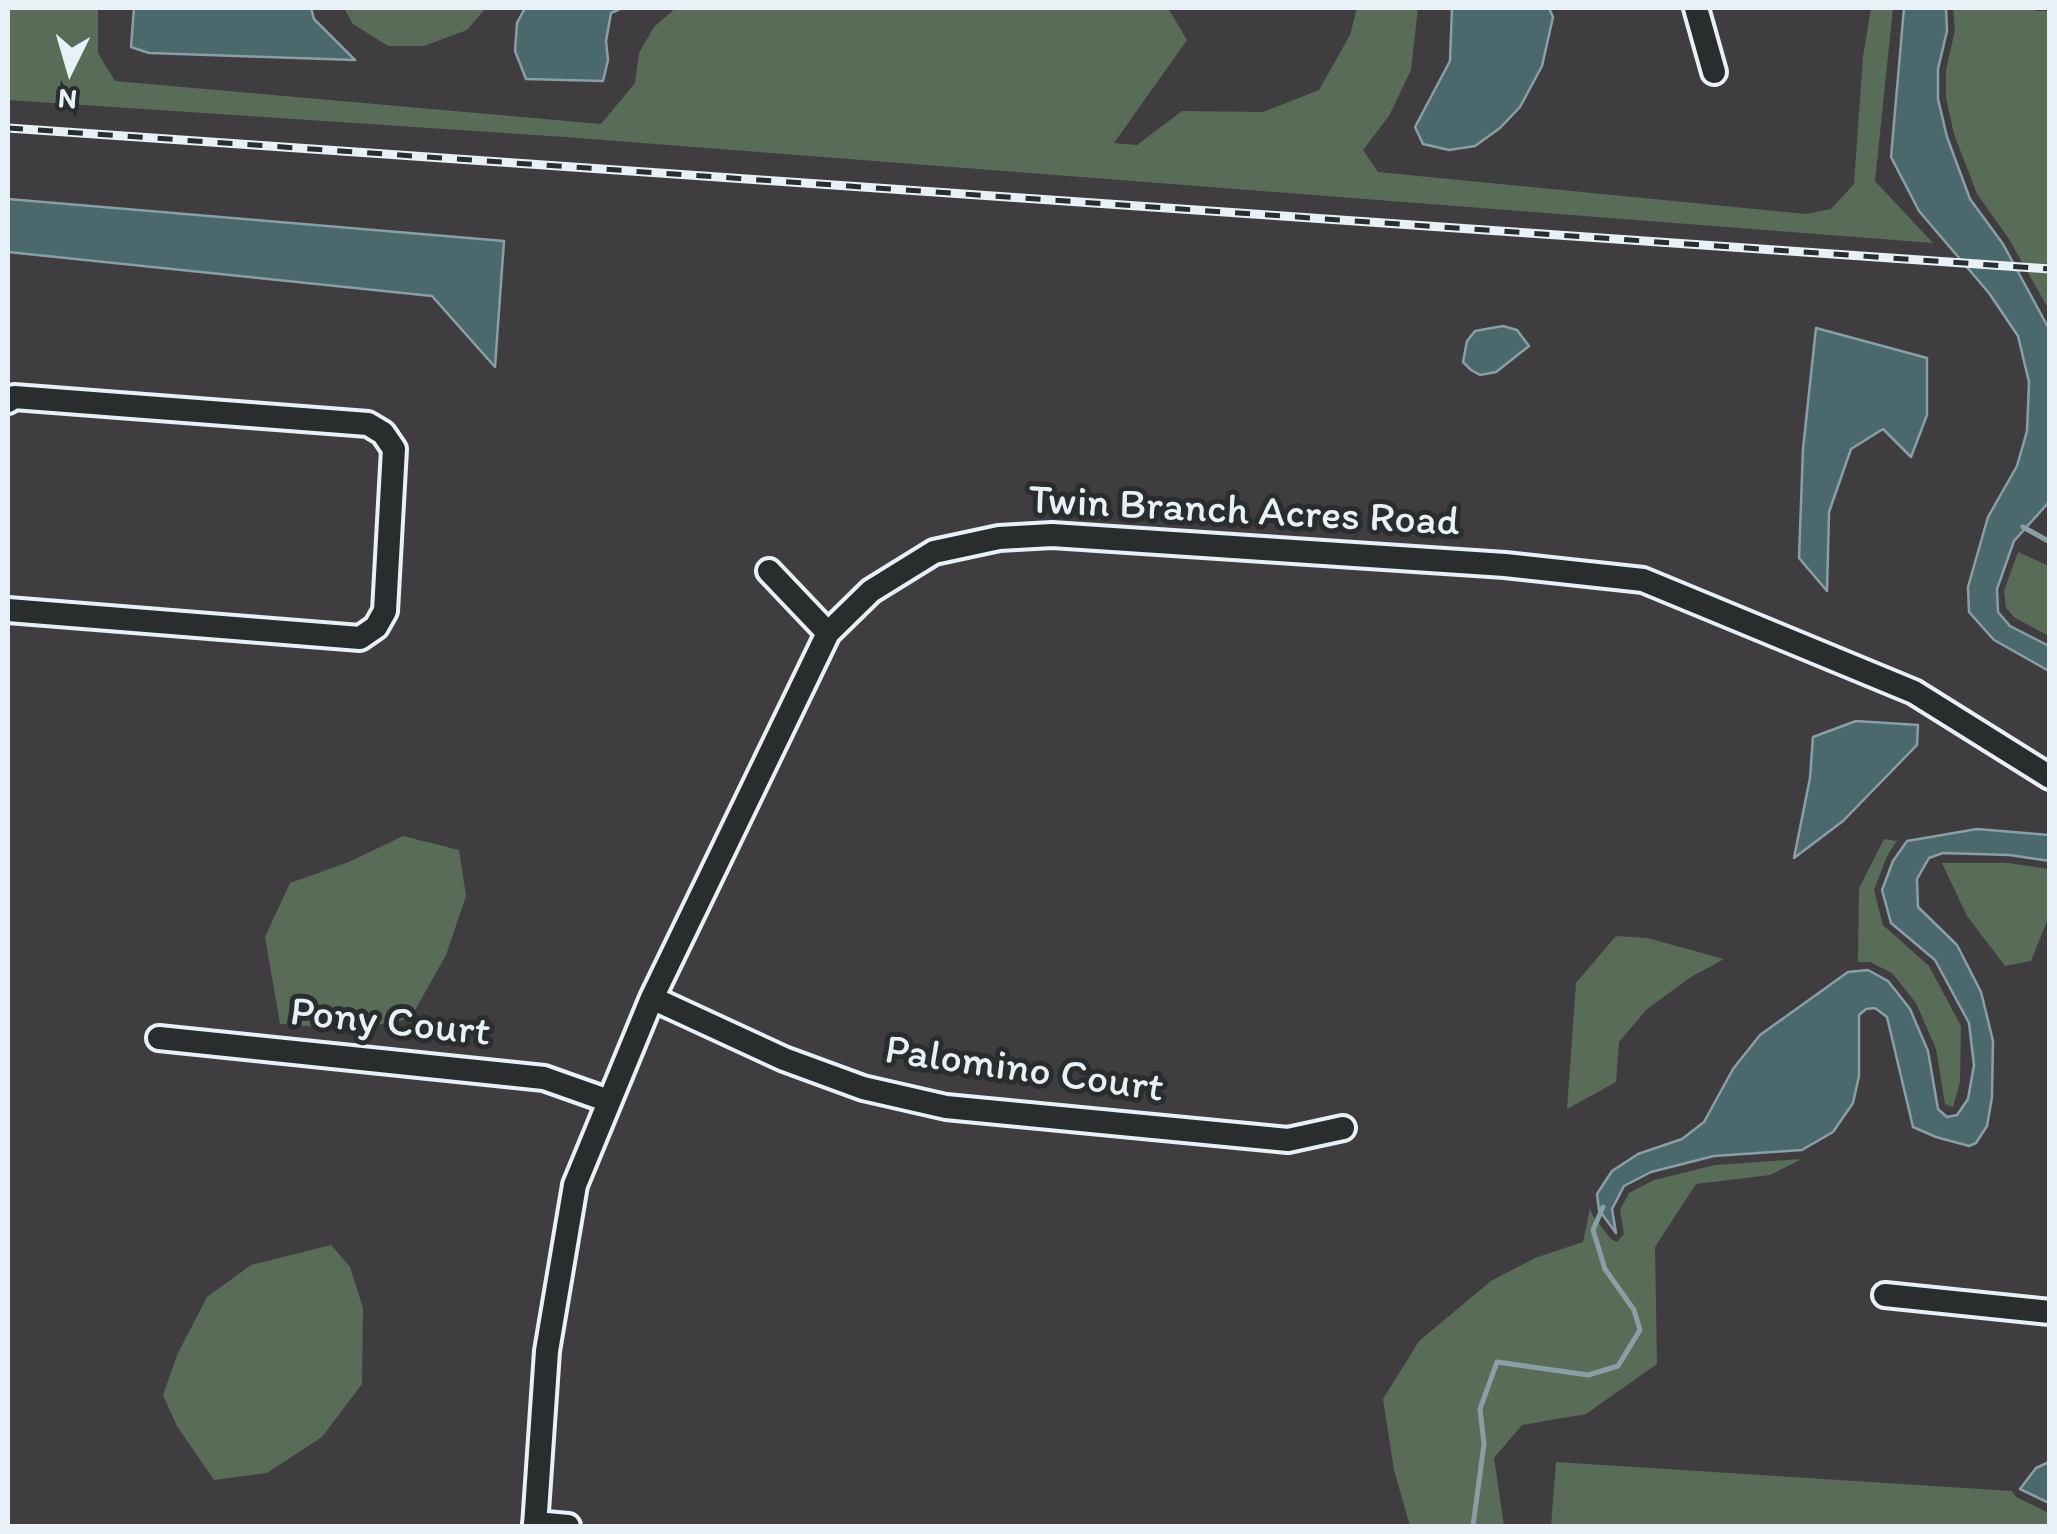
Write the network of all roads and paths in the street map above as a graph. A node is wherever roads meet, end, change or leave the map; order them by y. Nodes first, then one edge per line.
1 (1696, 8) edge
2 (1714, 72) dead end
3 (8, 401) edge
4 (768, 571) dead end
5 (8, 610) edge
6 (828, 633) junction
7 (2050, 777) edge
8 (652, 998) junction
9 (159, 1038) dead end
10 (609, 1101) junction
11 (1343, 1128) dead end
12 (1885, 1295) dead end
13 (2050, 1312) edge
14 (535, 1524) edge
15 (568, 1526) edge

1 - 2 street
3 - 5 street
4 - 6 street
6 - 7 street, Twin Branch Acres Road
6 - 8 street, Twin Branch Acres Road
8 - 10 street, Twin Branch Acres Road
8 - 11 street, Palomino Court
9 - 10 street, Pony Court
10 - 14 street, Twin Branch Acres Road
12 - 13 street
14 - 15 street

